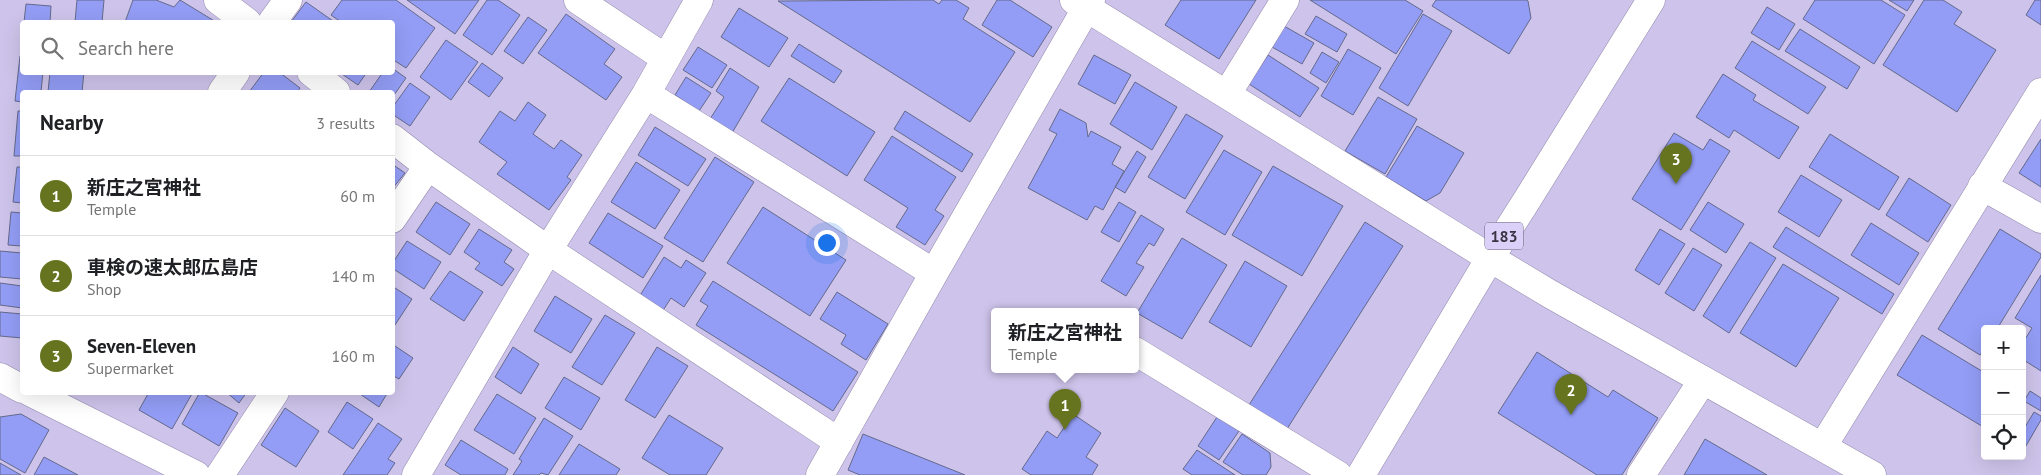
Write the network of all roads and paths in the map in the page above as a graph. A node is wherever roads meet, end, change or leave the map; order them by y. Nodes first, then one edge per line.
1 (218, 0) edge
2 (288, 0) edge
3 (578, 0) edge
4 (699, 0) edge
5 (1285, 0) edge
6 (1651, 0) edge
7 (1083, 3) edge
8 (244, 20) edge
9 (273, 20) edge
10 (665, 58) junction
11 (234, 75) edge
12 (315, 75) edge
13 (223, 90) edge
14 (334, 90) edge
15 (2041, 92) edge
16 (646, 94) junction
17 (1227, 94) junction
18 (395, 140) edge
19 (428, 166) junction
20 (1982, 186) junction
21 (395, 215) edge
22 (2041, 219) edge
23 (548, 250) junction
24 (1490, 258) junction
25 (934, 273) junction
26 (1139, 352) edge
27 (1703, 380) junction
28 (41, 395) edge
29 (273, 395) edge
30 (839, 442) junction
31 (1823, 446) junction
32 (196, 475) edge
33 (220, 475) edge
34 (416, 475) edge
35 (820, 475) edge
36 (1338, 475) edge
37 (1361, 475) edge
38 (1641, 475) edge
39 (1872, 475) edge

1 - 8 main road
2 - 9 main road
3 - 10 main road
4 - 10 main road
5 - 17 main road
6 - 24 main road, 183
7 - 17 main road
7 - 25 main road
10 - 16 main road
11 - 13 main road
12 - 14 main road
15 - 20 main road
16 - 23 main road
16 - 25 main road
17 - 24 main road
18 - 19 main road
19 - 21 main road
19 - 23 main road
20 - 22 main road
20 - 31 main road
23 - 30 main road
23 - 34 main road
24 - 27 main road
24 - 37 main road, 183
25 - 30 main road
26 - 36 main road
27 - 31 main road
27 - 38 main road
28 - 32 main road
29 - 33 main road
30 - 35 main road
31 - 39 main road

